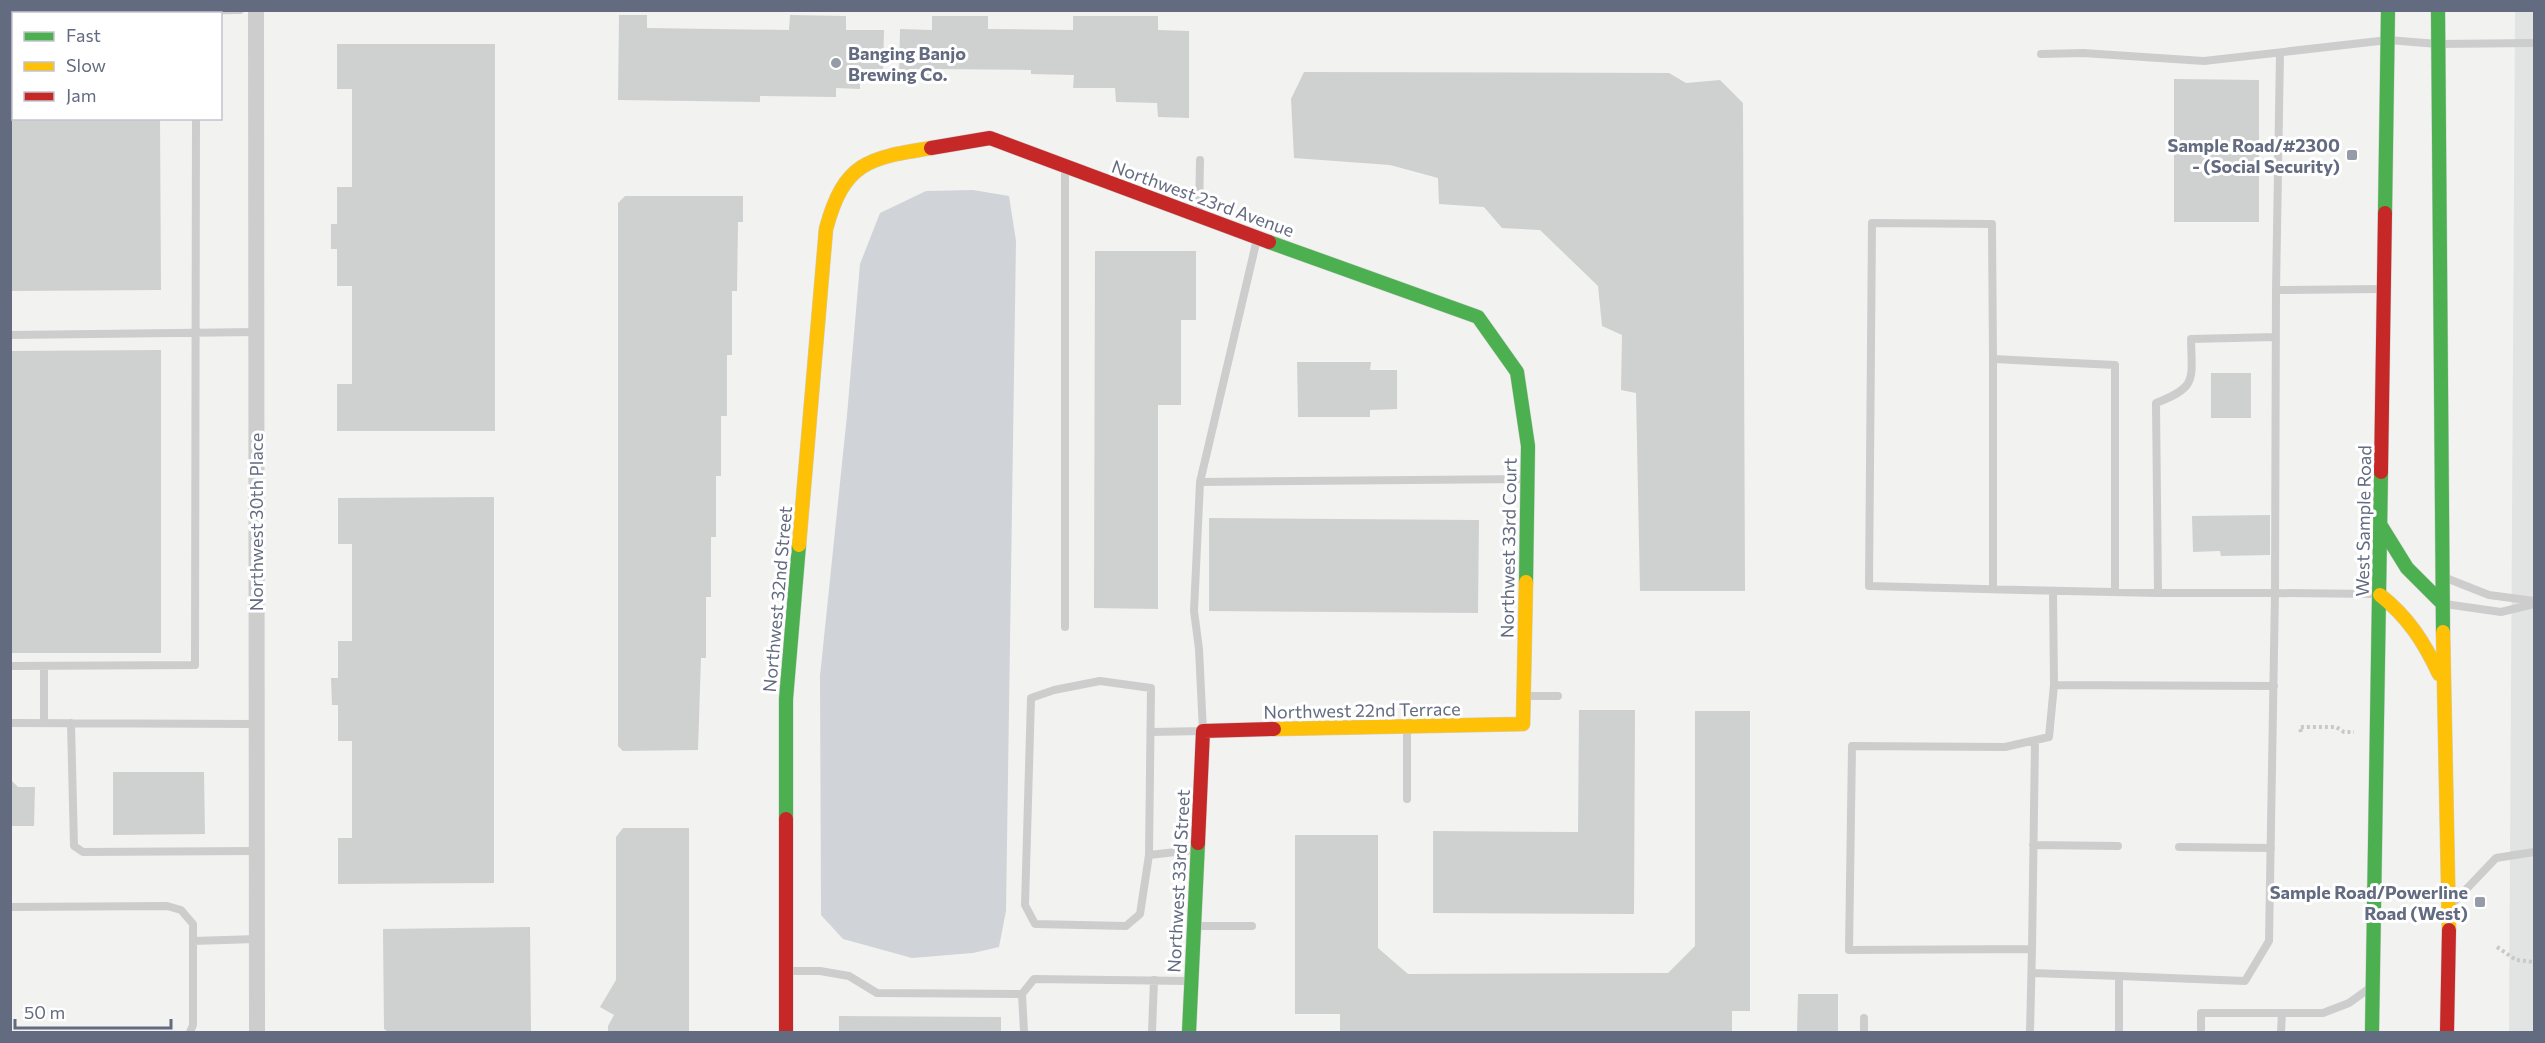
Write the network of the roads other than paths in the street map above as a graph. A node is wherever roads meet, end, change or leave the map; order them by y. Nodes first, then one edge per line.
1 (240, 10) edge
2 (256, 10) edge
3 (2388, 10) edge
4 (2438, 10) edge
5 (196, 12) edge
6 (2388, 40) junction
7 (2535, 43) edge
8 (2438, 44) junction
9 (2280, 52) junction
10 (2041, 54) dead end
11 (196, 120) edge
12 (1200, 160) dead end
13 (1065, 167) junction
14 (850, 175) joint
15 (1198, 217) junction
16 (1257, 238) junction
17 (2385, 289) junction
18 (2276, 290) junction
19 (256, 332) junction
20 (196, 333) junction
21 (10, 335) edge
22 (2276, 337) junction
23 (1993, 359) junction
24 (1517, 372) joint
25 (1527, 479) junction
26 (1200, 482) junction
27 (2381, 526) junction
28 (2442, 576) junction
29 (1993, 589) junction
30 (2053, 591) junction
31 (2115, 592) junction
32 (2158, 593) junction
33 (2276, 593) junction
34 (2380, 594) junction
35 (2442, 603) junction
36 (2535, 603) edge
37 (1065, 627) dead end
38 (10, 666) edge
39 (45, 666) junction
40 (2443, 680) junction
41 (2054, 685) junction
42 (2274, 686) junction
43 (1523, 696) junction
44 (1558, 696) dead end
45 (10, 723) edge
46 (44, 723) junction
47 (71, 723) junction
48 (256, 724) junction
49 (1522, 724) joint
50 (1407, 727) junction
51 (1203, 731) junction
52 (1152, 732) junction
53 (2035, 741) junction
54 (1407, 799) dead end
55 (2033, 845) junction
56 (2118, 846) dead end
57 (2179, 847) dead end
58 (2271, 848) junction
59 (1197, 849) junction
60 (256, 851) junction
61 (2535, 852) edge
62 (1149, 855) junction
63 (10, 907) edge
64 (2449, 908) junction
65 (1194, 926) junction
66 (1252, 926) dead end
67 (256, 939) junction
68 (193, 940) junction
69 (2032, 949) junction
70 (786, 971) junction
71 (2032, 973) junction
72 (2119, 976) junction
73 (1154, 980) junction
74 (1191, 981) junction
75 (2373, 986) junction
76 (1023, 994) junction
77 (2282, 1013) junction
78 (1864, 1018) dead end
79 (2201, 1029) dead end
80 (190, 1032) edge
81 (256, 1032) edge
82 (786, 1032) edge
83 (1024, 1032) edge
84 (1152, 1032) edge
85 (1189, 1032) edge
86 (1864, 1032) edge
87 (2030, 1032) edge
88 (2119, 1032) edge
89 (2281, 1032) edge
90 (2372, 1032) edge
91 (2447, 1032) edge

1 - 5 lane
2 - 19 street, Northwest 30th Place
3 - 6 street, West Sample Road
4 - 8 street
6 - 8 lane
6 - 9 lane
6 - 17 street, West Sample Road
7 - 8 lane
8 - 28 street
9 - 10 lane
9 - 18 lane
11 - 20 lane
12 - 15 lane
13 - 14 street, Northwest 23rd Avenue
13 - 15 street, Northwest 23rd Avenue
13 - 37 lane
14 - 70 street, Northwest 32nd Street
15 - 16 street, Northwest 23rd Avenue
16 - 24 street, Northwest 23rd Avenue
16 - 26 lane
17 - 18 lane
17 - 27 street, West Sample Road
18 - 22 lane
19 - 20 lane
19 - 48 street, Northwest 30th Place
20 - 21 lane
20 - 39 lane
22 - 32 lane
22 - 33 lane
23 - 29 lane
23 - 29 lane
23 - 31 lane
24 - 25 street, Northwest 33rd Court
25 - 26 lane
25 - 43 street, Northwest 33rd Court
26 - 51 lane
27 - 34 street, West Sample Road
27 - 35 street
28 - 35 street
28 - 36 lane
29 - 30 lane
30 - 31 lane
30 - 41 lane
31 - 32 lane
32 - 33 lane
33 - 34 lane
33 - 42 lane
34 - 40 street
34 - 75 street, West Sample Road
35 - 36 lane
35 - 40 street
38 - 39 lane
39 - 46 lane
40 - 64 street
41 - 42 lane
41 - 53 lane
42 - 58 lane
43 - 44 lane
43 - 49 street, Northwest 33rd Court
45 - 46 lane
46 - 47 lane
47 - 48 lane
47 - 60 lane
48 - 60 street, Northwest 30th Place
49 - 50 street, Northwest 22nd Terrace
50 - 51 street, Northwest 22nd Terrace
50 - 54 lane
51 - 52 lane
51 - 59 street, Northwest 33rd Street
52 - 62 lane
52 - 62 lane
53 - 55 lane
53 - 69 lane
55 - 56 lane
55 - 69 lane
57 - 58 lane
58 - 72 lane
59 - 62 lane
59 - 65 street, Northwest 33rd Street
60 - 67 street, Northwest 30th Place
61 - 64 lane
63 - 68 lane
64 - 91 street
65 - 66 lane
65 - 74 street, Northwest 33rd Street
67 - 68 lane
67 - 81 street, Northwest 30th Place
68 - 80 lane
69 - 71 lane
70 - 76 lane
70 - 82 street, Northwest 32nd Street
71 - 72 lane
71 - 87 lane
72 - 88 lane
73 - 74 lane
73 - 76 lane
73 - 84 lane
74 - 85 street, Northwest 33rd Street
75 - 77 lane
75 - 90 street, West Sample Road
76 - 83 lane
77 - 79 lane
77 - 89 lane
78 - 86 lane

